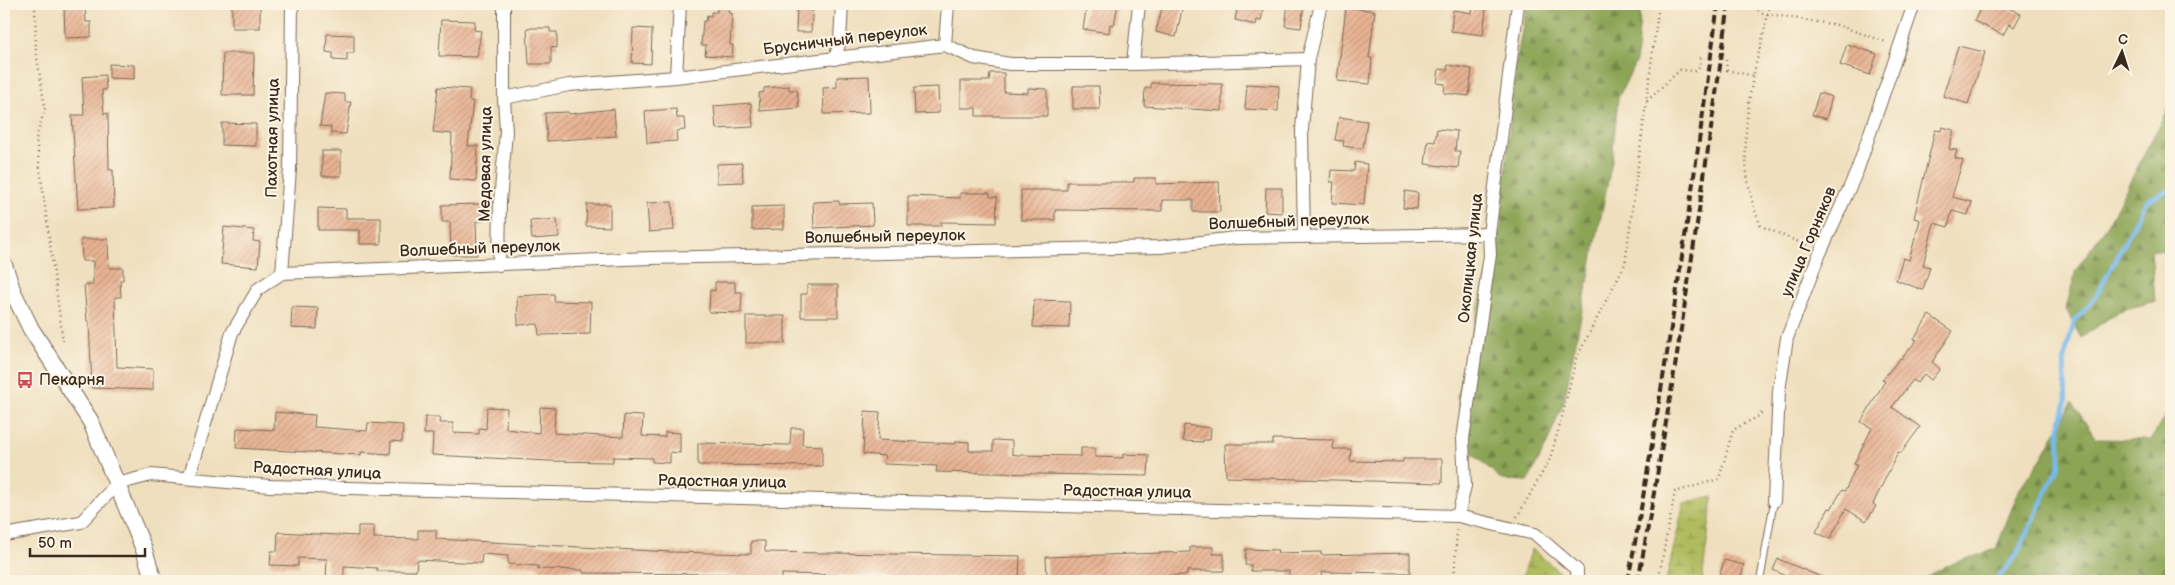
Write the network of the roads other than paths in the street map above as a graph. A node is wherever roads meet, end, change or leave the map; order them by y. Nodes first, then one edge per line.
1 (292, 4) edge
2 (504, 4) edge
3 (680, 4) edge
4 (842, 4) edge
5 (948, 4) edge
6 (1139, 4) edge
7 (1320, 4) edge
8 (1518, 4) edge
9 (1914, 4) edge
10 (945, 45) junction
11 (835, 59) junction
12 (1308, 59) junction
13 (1133, 64) junction
14 (676, 77) junction
15 (504, 98) junction
16 (1489, 234) junction
17 (1304, 236) junction
18 (4, 265) edge
19 (499, 265) junction
20 (282, 273) junction
21 (189, 478) junction
22 (117, 484) junction
23 (1774, 501) joint
24 (1458, 516) junction
25 (4, 535) edge
26 (154, 581) edge
27 (1577, 581) edge
28 (1760, 581) edge

1 - 20 street, Пахотная улица
2 - 15 street, Медовая улица
3 - 14 street
4 - 11 street
5 - 10 street
6 - 13 street
7 - 12 street
8 - 16 street, Околицкая улица
9 - 23 street, улица Горняков
10 - 11 street, Брусничный переулок
10 - 13 street, Брусничный переулок
11 - 14 street, Брусничный переулок
12 - 13 street, Брусничный переулок
12 - 17 street
14 - 15 street, Брусничный переулок
15 - 19 street, Медовая улица
16 - 17 street, Волшебный переулок
16 - 24 street, Околицкая улица
17 - 19 street, Волшебный переулок
18 - 22 street
19 - 20 street, Волшебный переулок
20 - 21 street
21 - 22 street, Радостная улица
21 - 24 street, Радостная улица
22 - 25 street
22 - 26 street
23 - 28 lane
24 - 27 street, Радостная улица

